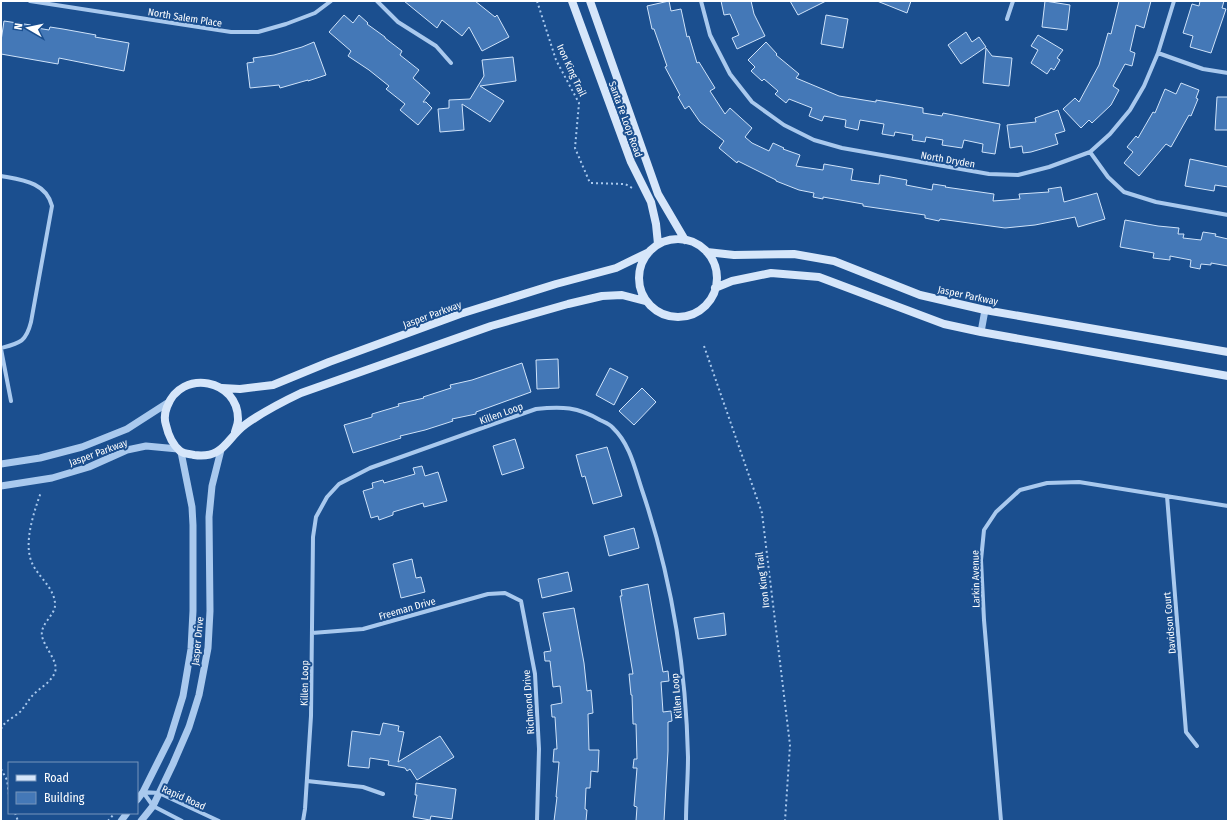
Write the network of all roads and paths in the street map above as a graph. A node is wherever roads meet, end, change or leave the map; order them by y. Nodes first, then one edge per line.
1 (30, 1) edge
2 (72, 1) edge
3 (331, 1) edge
4 (377, 1) edge
5 (537, 1) edge
6 (572, 1) edge
7 (590, 1) edge
8 (701, 1) edge
9 (1013, 1) edge
10 (1174, 1) edge
11 (71, 7) junction
12 (1007, 20) dead end
13 (1158, 53) junction
14 (451, 63) dead end
15 (1228, 73) edge
16 (1090, 152) junction
17 (1, 176) edge
18 (637, 191) dead end
19 (1228, 215) edge
20 (686, 240) junction
21 (658, 244) junction
22 (649, 252) junction
23 (707, 252) junction
24 (715, 288) junction
25 (645, 301) junction
26 (985, 310) junction
27 (981, 332) junction
28 (704, 346) dead end
29 (1, 349) edge
30 (1228, 352) edge
31 (1228, 376) edge
32 (222, 388) junction
33 (11, 401) dead end
34 (169, 402) junction
35 (235, 432) junction
36 (221, 450) junction
37 (180, 451) junction
38 (1, 464) edge
39 (1, 486) edge
40 (41, 492) dead end
41 (1167, 496) junction
42 (1228, 506) edge
43 (505, 593) joint
44 (312, 633) junction
45 (1, 729) edge
46 (1197, 746) dead end
47 (1, 769) edge
48 (307, 781) junction
49 (8, 790) edge
50 (143, 792) junction
51 (159, 793) junction
52 (383, 794) dead end
53 (138, 799) edge
54 (153, 806) junction
55 (141, 821) edge
56 (182, 821) edge
57 (219, 821) edge
58 (303, 821) edge
59 (537, 821) edge
60 (686, 821) edge
61 (785, 821) edge
62 (1001, 821) edge

1 - 11 street, North Salem Place
2 - 11 street
3 - 11 street, North Salem Place
4 - 14 street
5 - 18 path, Iron King Trail
6 - 21 main road, Santa Fe Loop Road
7 - 20 main road, Santa Fe Loop Road
8 - 16 street, North Dryden
9 - 12 street
10 - 13 street, North Dryden
13 - 15 street
13 - 16 street, North Dryden
16 - 19 street
17 - 29 street
20 - 21 main road
20 - 23 main road
21 - 22 main road
22 - 25 main road
22 - 32 main road, Jasper Parkway
23 - 24 main road
23 - 26 main road, Jasper Parkway
24 - 25 main road
24 - 27 main road
25 - 35 main road
26 - 27 street
26 - 30 main road, Jasper Parkway
27 - 31 main road
28 - 61 path, Iron King Trail
29 - 33 street
32 - 34 main road
32 - 35 main road
34 - 37 main road
34 - 38 street, Jasper Parkway
35 - 36 main road
36 - 37 main road
36 - 51 street, Jasper Drive
37 - 39 street, Jasper Parkway
37 - 50 street, Jasper Drive
40 - 45 path
41 - 42 street, Larkin Avenue
41 - 46 street, Davidson Court
41 - 62 street, Larkin Avenue
43 - 44 street, Freeman Drive
43 - 59 street, Richmond Drive
44 - 48 street, Killen Loop
44 - 60 street, Killen Loop
47 - 49 path
48 - 52 street
48 - 58 street, Killen Loop
50 - 51 street, Rapid Road
50 - 53 street, Jasper Drive
50 - 54 street, Rapid Road
51 - 54 street, Jasper Drive
51 - 57 street, Rapid Road
54 - 55 street, Jasper Drive
54 - 56 street, Rapid Road

